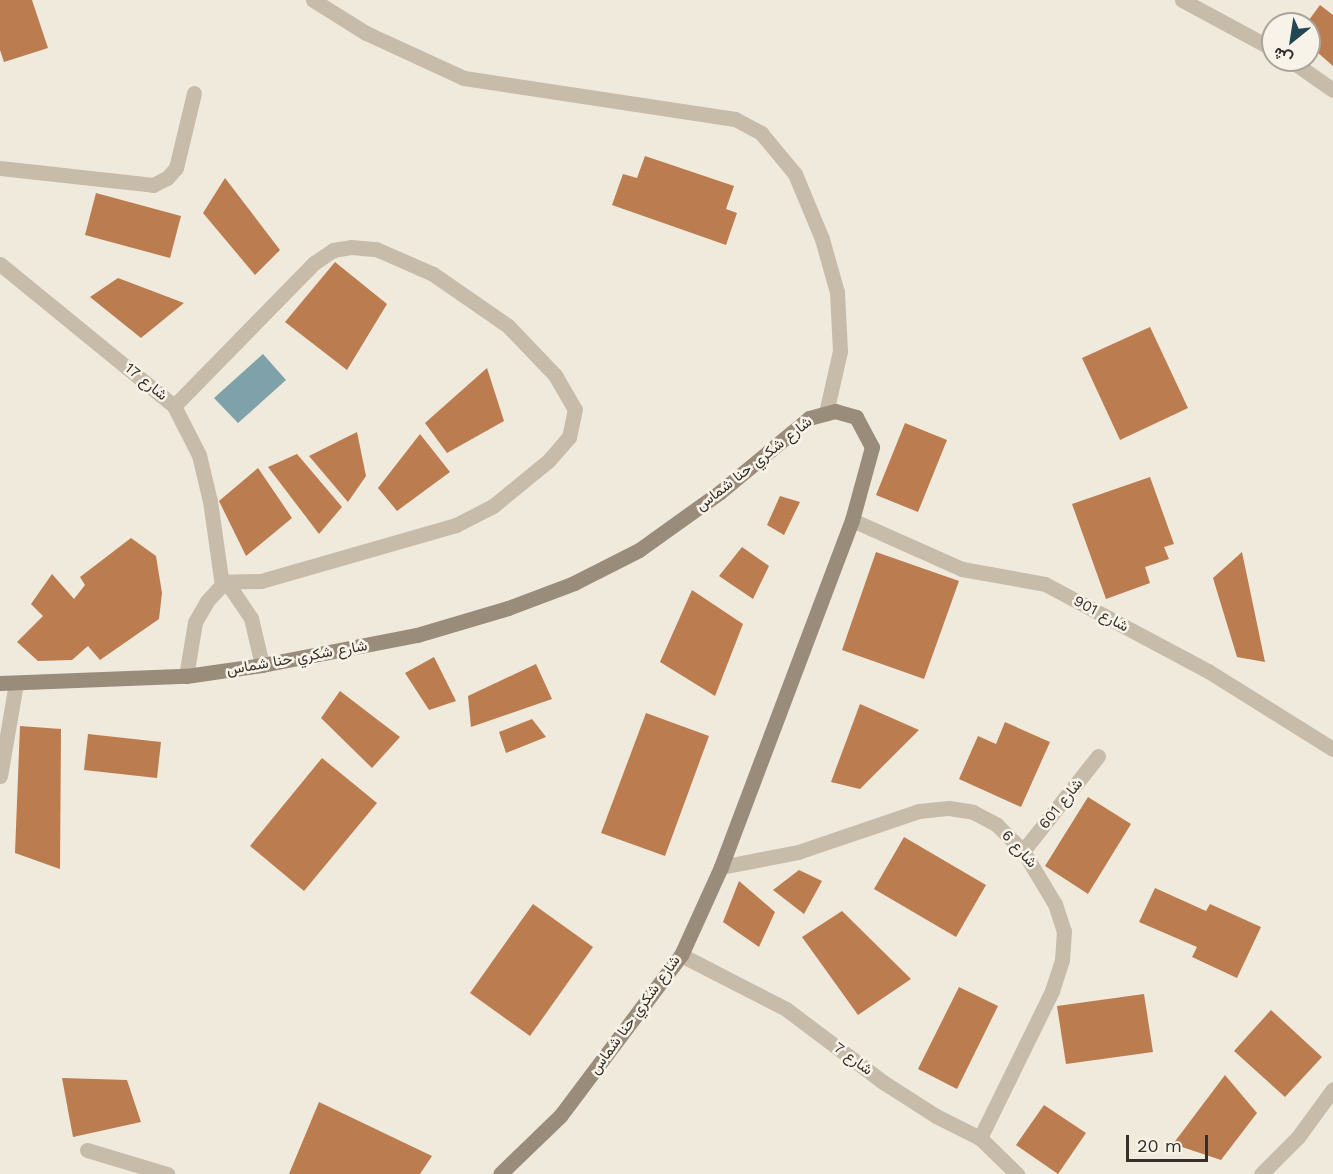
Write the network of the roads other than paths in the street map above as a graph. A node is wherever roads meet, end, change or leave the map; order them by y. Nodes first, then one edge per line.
1 (313, 0) edge
2 (1182, 0) edge
3 (1261, 43) edge
4 (1307, 72) edge
5 (1333, 90) edge
6 (194, 93) dead end
7 (0, 168) edge
8 (0, 264) edge
9 (174, 406) junction
10 (826, 413) junction
11 (852, 520) junction
12 (222, 584) junction
13 (262, 665) junction
14 (186, 676) junction
15 (0, 683) edge
16 (16, 683) junction
17 (1333, 749) edge
18 (1098, 756) dead end
19 (0, 776) edge
20 (1023, 851) junction
21 (721, 867) junction
22 (681, 955) junction
23 (1333, 1089) edge
24 (980, 1138) junction
25 (87, 1150) dead end
26 (166, 1174) edge
27 (500, 1174) edge
28 (1017, 1174) edge
29 (1261, 1174) edge

1 - 10 street
2 - 3 street
4 - 5 street
6 - 7 street
8 - 9 street, شارع 17
9 - 12 street, شارع 17
9 - 12 street
10 - 11 street, شارع شكري حنا شماس
10 - 13 street, شارع شكري حنا شماس
11 - 17 street, شارع 901
11 - 21 street, شارع شكري حنا شماس
12 - 13 street
12 - 14 street
13 - 14 street, شارع شكري حنا شماس
14 - 16 street, شارع شكري حنا شماس
15 - 16 street, شارع شكري حنا شماس
16 - 19 street
18 - 20 street, شارع 601
20 - 21 street, شارع 6
20 - 24 street, شارع 6
21 - 22 street, شارع شكري حنا شماس
22 - 24 street, شارع 7
22 - 27 street, شارع شكري حنا شماس
23 - 29 street
24 - 28 street, شارع 7
25 - 26 street

